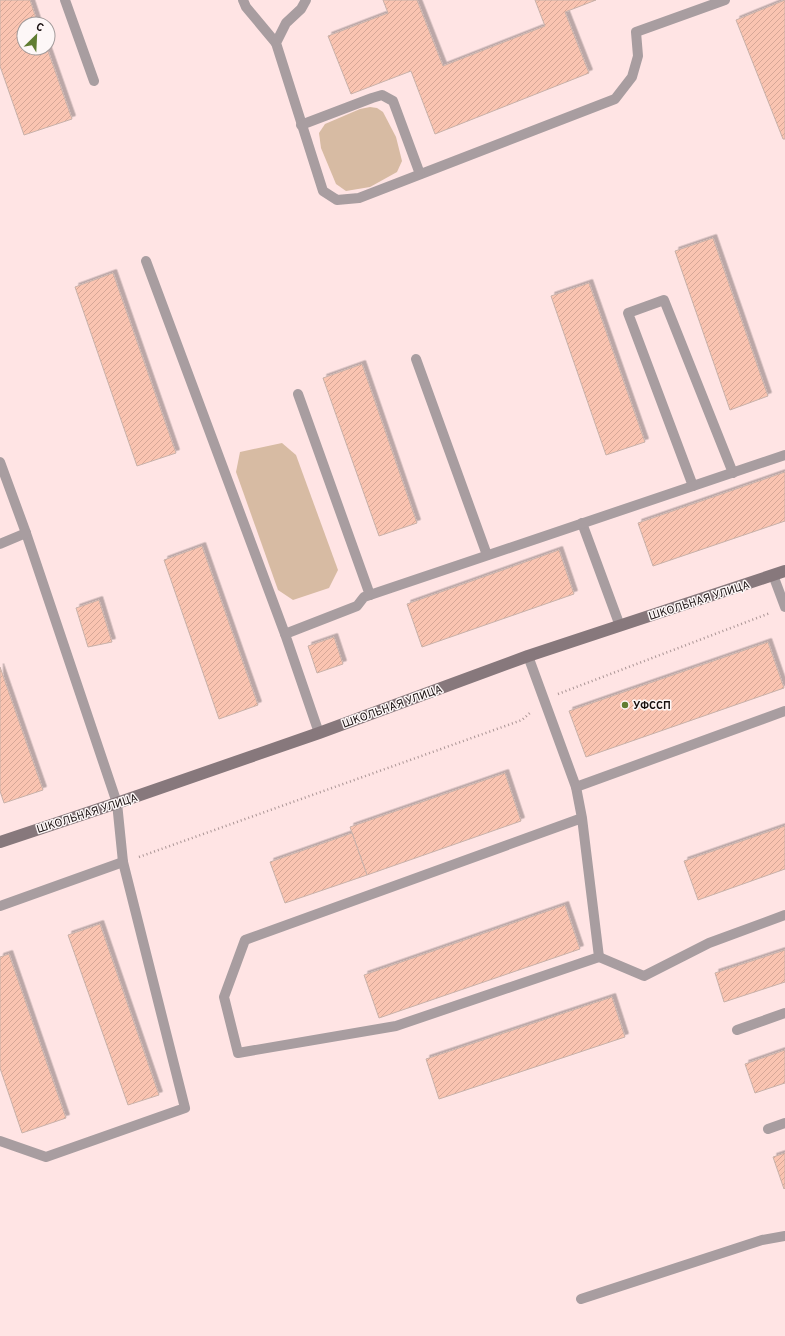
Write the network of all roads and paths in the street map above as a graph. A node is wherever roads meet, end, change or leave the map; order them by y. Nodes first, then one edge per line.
1 (64, 0) edge
2 (243, 0) edge
3 (306, 0) edge
4 (724, 0) edge
5 (276, 43) junction
6 (94, 81) dead end
7 (301, 125) junction
8 (420, 174) junction
9 (146, 261) dead end
10 (416, 359) dead end
11 (298, 394) dead end
12 (785, 455) edge
13 (0, 462) edge
14 (732, 473) junction
15 (693, 486) junction
16 (582, 524) junction
17 (26, 533) junction
18 (0, 544) edge
19 (487, 555) junction
20 (785, 571) edge
21 (773, 575) junction
22 (370, 595) junction
23 (785, 607) edge
24 (770, 613) dead end
25 (620, 626) junction
26 (285, 634) junction
27 (528, 656) junction
28 (544, 699) junction
29 (785, 711) edge
30 (319, 733) junction
31 (576, 787) junction
32 (117, 803) junction
33 (582, 818) junction
34 (0, 842) edge
35 (123, 862) junction
36 (0, 906) edge
37 (785, 915) edge
38 (600, 957) junction
39 (785, 1013) edge
40 (737, 1030) dead end
41 (785, 1123) edge
42 (768, 1129) dead end
43 (0, 1141) edge
44 (785, 1236) edge
45 (582, 1299) dead end

1 - 6 lane
2 - 5 lane
3 - 5 lane
4 - 8 lane
5 - 7 lane
7 - 8 lane
7 - 8 lane
9 - 26 lane
10 - 19 lane
11 - 22 lane
12 - 14 lane
13 - 17 lane
14 - 15 lane
14 - 15 lane
15 - 16 lane
16 - 19 lane
16 - 25 lane
17 - 18 lane
17 - 32 lane
19 - 22 lane
20 - 21 street, ШКОЛЬНАЯ УЛИЦА
21 - 23 lane
21 - 25 street, ШКОЛЬНАЯ УЛИЦА
22 - 26 lane
24 - 28 path
25 - 27 street, ШКОЛЬНАЯ УЛИЦА
26 - 30 lane
27 - 28 lane
27 - 30 street, ШКОЛЬНАЯ УЛИЦА
28 - 31 lane
28 - 35 path
29 - 31 lane
30 - 32 street, ШКОЛЬНАЯ УЛИЦА
31 - 33 lane
32 - 34 street, ШКОЛЬНАЯ УЛИЦА
32 - 35 lane
33 - 38 lane
33 - 38 lane
35 - 36 lane
35 - 43 lane
37 - 38 lane
39 - 40 lane
41 - 42 lane
44 - 45 lane

